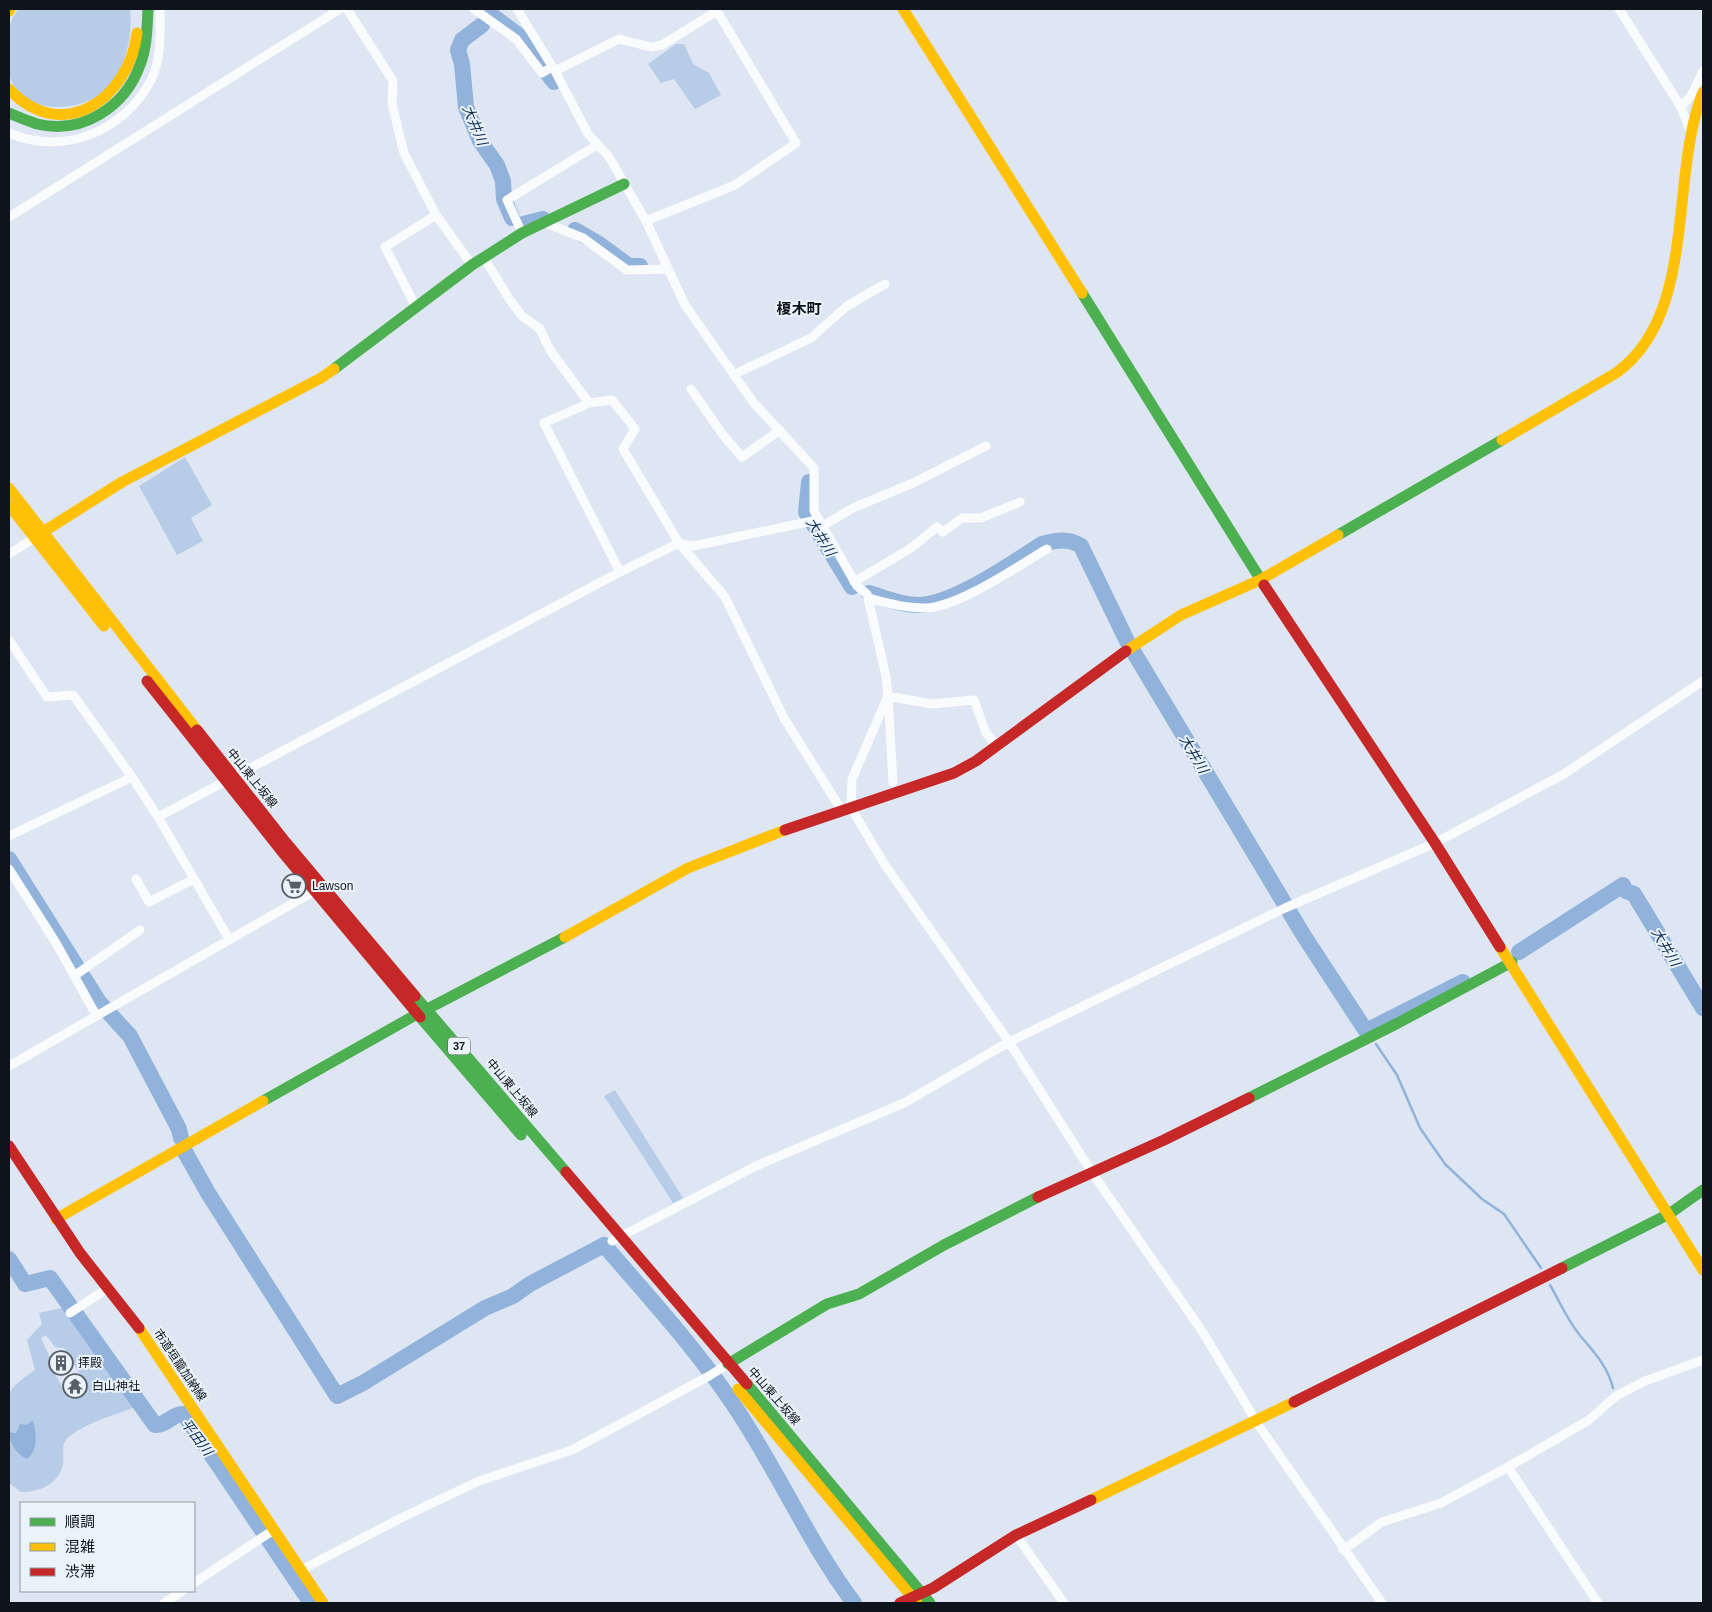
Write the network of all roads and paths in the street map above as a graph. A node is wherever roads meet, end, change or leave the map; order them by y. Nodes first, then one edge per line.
1 (138, 9) edge
2 (148, 9) edge
3 (160, 9) edge
4 (340, 9) edge
5 (347, 9) edge
6 (474, 9) edge
7 (517, 9) edge
8 (903, 9) edge
9 (1620, 9) edge
10 (489, 14) edge
11 (550, 70) junction
12 (1703, 71) edge
13 (9, 89) edge
14 (1703, 92) edge
15 (1681, 107) junction
16 (9, 113) edge
17 (9, 133) edge
18 (1691, 133) junction
19 (597, 145) junction
20 (624, 184) junction
21 (436, 215) junction
22 (9, 217) edge
23 (646, 221) junction
24 (546, 223) junction
25 (522, 233) junction
26 (484, 258) junction
27 (472, 264) junction
28 (668, 268) junction
29 (885, 284) dead end
30 (416, 307) junction
31 (735, 374) junction
32 (691, 389) dead end
33 (590, 403) junction
34 (780, 430) junction
35 (986, 446) dead end
36 (9, 488) edge
37 (1020, 502) dead end
38 (9, 505) edge
39 (815, 522) junction
40 (39, 535) junction
41 (679, 543) junction
42 (1047, 549) dead end
43 (9, 554) edge
44 (620, 572) junction
45 (1260, 580) junction
46 (854, 582) junction
47 (868, 598) junction
48 (9, 640) edge
49 (1703, 681) edge
50 (888, 696) junction
51 (998, 747) junction
52 (132, 778) junction
53 (228, 779) junction
54 (893, 782) dead end
55 (846, 809) junction
56 (158, 817) junction
57 (9, 836) edge
58 (1435, 842) junction
59 (9, 872) edge
60 (194, 879) junction
61 (136, 880) dead end
62 (319, 889) junction
63 (140, 930) dead end
64 (229, 939) junction
65 (1512, 962) junction
66 (78, 974) junction
67 (102, 1011) junction
68 (422, 1012) junction
69 (1009, 1042) junction
70 (9, 1066) edge
71 (9, 1146) edge
72 (1093, 1174) junction
73 (1703, 1190) edge
74 (1669, 1214) junction
75 (56, 1219) junction
76 (616, 1239) junction
77 (1703, 1270) edge
78 (108, 1288) junction
79 (70, 1314) dead end
80 (1703, 1360) edge
81 (718, 1371) junction
82 (1255, 1420) junction
83 (1508, 1467) junction
84 (275, 1529) junction
85 (1016, 1535) junction
86 (1343, 1550) junction
87 (301, 1570) junction
88 (195, 1583) edge
89 (181, 1592) edge
90 (917, 1599) edge
91 (164, 1603) edge
92 (323, 1603) edge
93 (900, 1603) edge
94 (930, 1603) edge
95 (1064, 1603) edge
96 (1382, 1603) edge
97 (1598, 1603) edge

1 - 13 main road
2 - 16 main road
3 - 17 street
4 - 22 street
5 - 21 street
6 - 10 street
7 - 11 street
8 - 45 main road
9 - 15 street
10 - 11 street
11 - 19 street
11 - 23 street
12 - 15 street
14 - 18 main road
15 - 18 street
18 - 45 main road
19 - 20 street
19 - 25 street
20 - 23 street
20 - 24 main road
21 - 27 street
21 - 30 street
23 - 28 street
24 - 25 main road
24 - 28 street
25 - 26 main road
26 - 27 main road
26 - 33 street
27 - 30 main road
28 - 31 street
29 - 31 street
30 - 40 main road
31 - 34 street
32 - 34 street
33 - 41 street
33 - 44 street
34 - 39 street
35 - 39 street
36 - 40 main road, 中山東上坂線 / 37
37 - 46 street
38 - 40 main road, 中山東上坂線 / 37
39 - 41 street
39 - 46 street
40 - 43 street
40 - 53 main road, 中山東上坂線 / 37
41 - 44 street
41 - 55 street
42 - 47 street
44 - 53 street
45 - 51 main road
45 - 58 main road
46 - 47 street
47 - 50 street
48 - 52 street
49 - 58 street
50 - 51 street
50 - 54 street
50 - 55 street
51 - 55 main road
52 - 56 street
52 - 57 street
53 - 56 street
53 - 62 main road, 中山東上坂線 / 37
55 - 68 main road
55 - 69 street
56 - 60 street
58 - 65 main road
58 - 69 street
59 - 66 street
60 - 61 street
60 - 64 street
62 - 64 street
62 - 68 main road, 中山東上坂線 / 37
63 - 66 street
64 - 67 street
65 - 72 main road
65 - 74 main road
66 - 67 street
67 - 70 street
68 - 75 main road
68 - 76 main road, 中山東上坂線 / 37
69 - 72 street
69 - 76 street
71 - 75 main road, 市道垣籠加納線
72 - 81 main road
72 - 82 street
73 - 74 main road
74 - 77 main road
74 - 82 main road
75 - 78 main road, 市道垣籠加納線
76 - 81 main road, 中山東上坂線 / 37
78 - 79 street
78 - 84 main road, 市道垣籠加納線
80 - 83 street
81 - 87 street
81 - 90 main road, 中山東上坂線 / 37
82 - 85 main road
82 - 86 street
83 - 86 street
83 - 97 street
84 - 87 main road, 市道垣籠加納線
84 - 88 street
85 - 90 main road
85 - 95 street
86 - 96 street
87 - 92 main road, 市道垣籠加納線
89 - 91 street
90 - 93 main road
90 - 94 main road, 中山東上坂線 / 37

